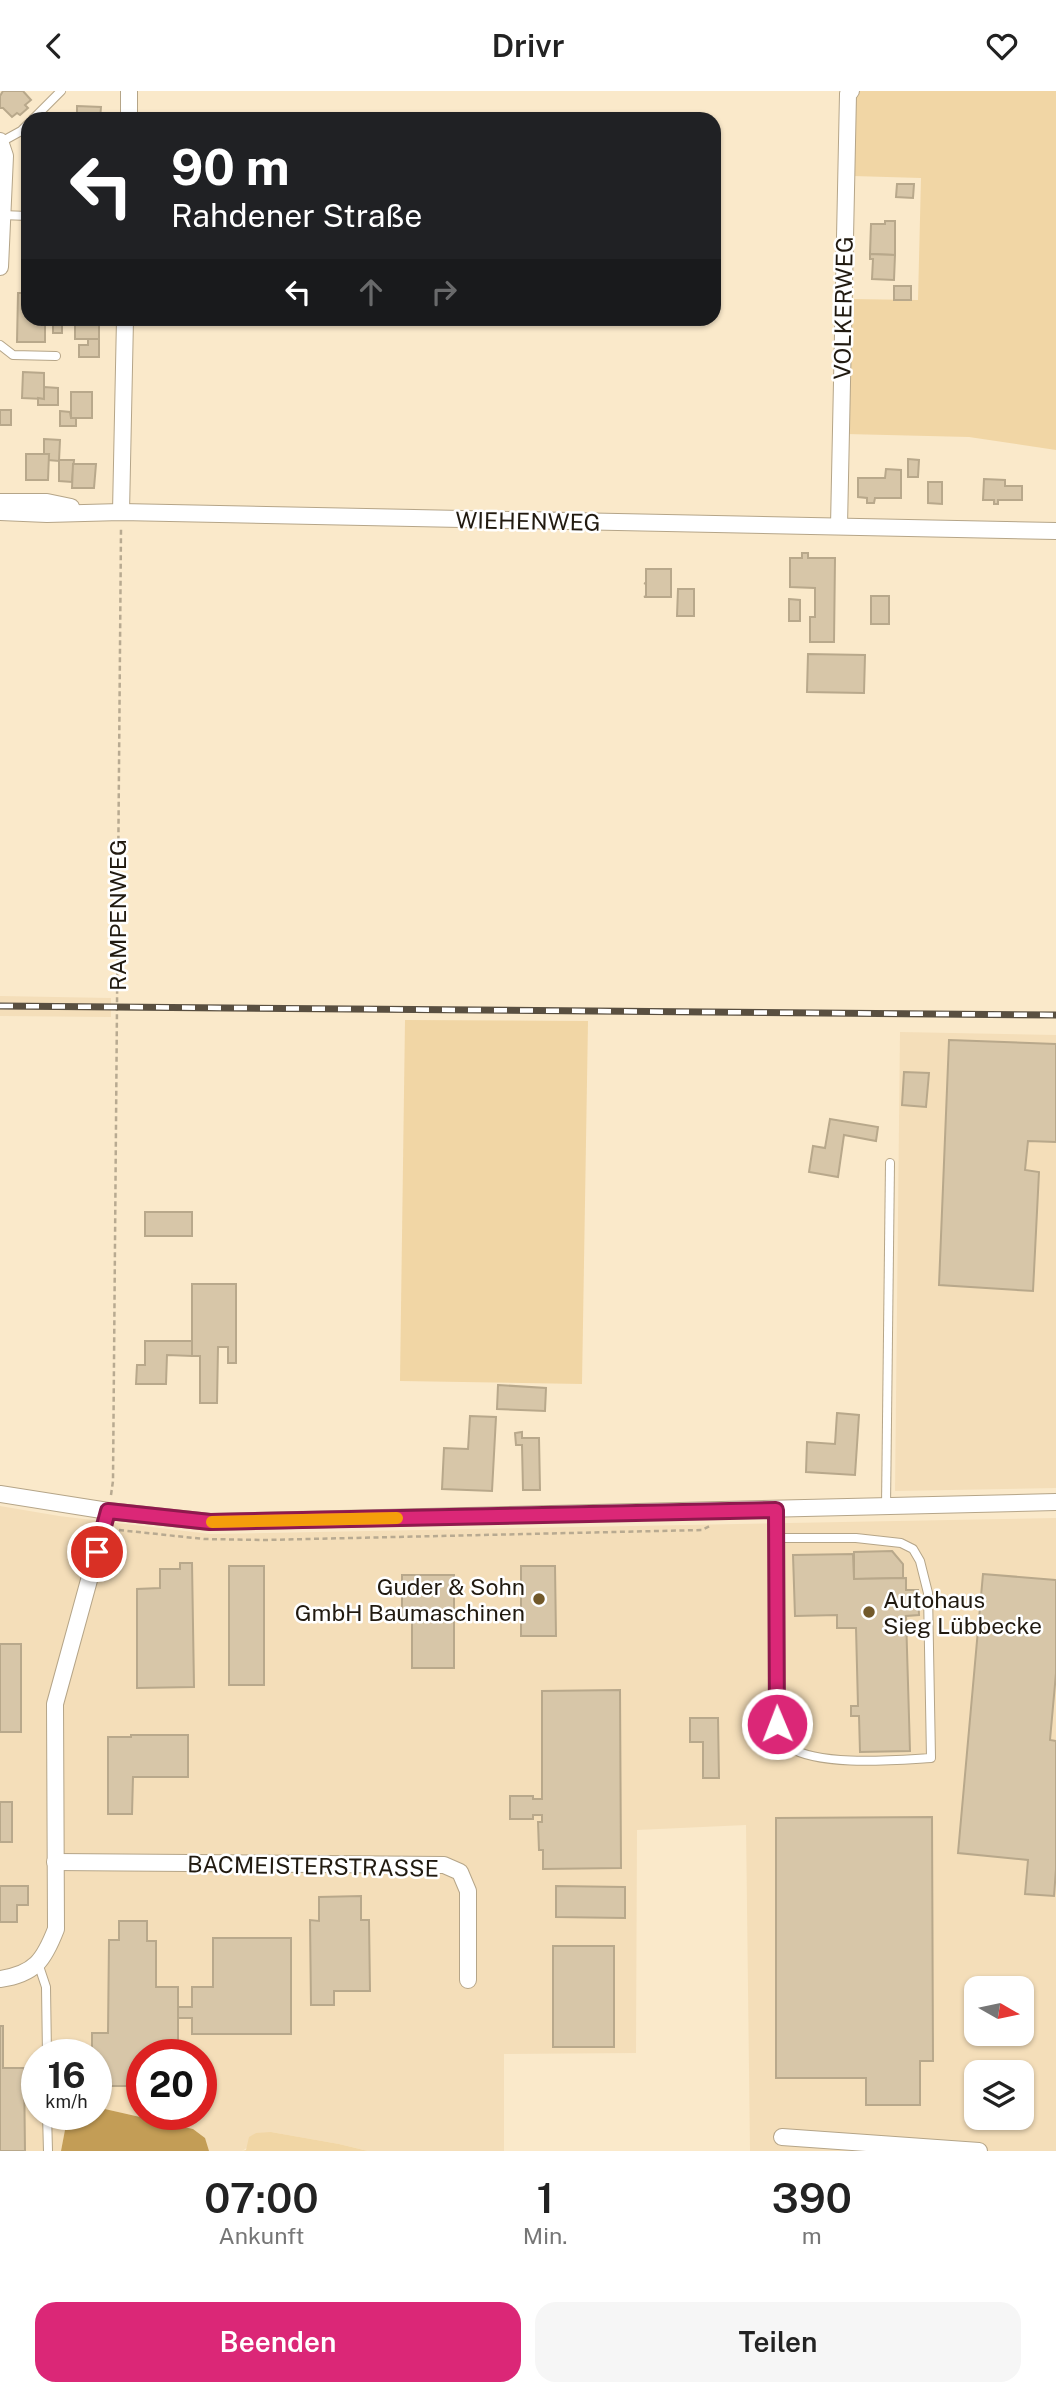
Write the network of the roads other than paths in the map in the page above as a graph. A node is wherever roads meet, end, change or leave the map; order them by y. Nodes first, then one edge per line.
1 (61, 91) edge
2 (130, 91) edge
3 (851, 91) edge
4 (40, 112) edge
5 (129, 112) edge
6 (21, 131) edge
7 (1, 141) edge
8 (2, 215) junction
9 (21, 216) edge
10 (0, 267) edge
11 (125, 326) edge
12 (0, 345) edge
13 (56, 356) dead end
14 (0, 502) edge
15 (88, 511) junction
16 (0, 512) edge
17 (121, 512) junction
18 (838, 526) junction
19 (1056, 531) edge
20 (890, 1163) dead end
21 (0, 1495) edge
22 (1056, 1502) edge
23 (886, 1507) junction
24 (776, 1510) junction
25 (108, 1511) junction
26 (777, 1538) junction
27 (55, 1862) junction
28 (38, 1963) junction
29 (0, 1979) edge
30 (468, 1980) dead end
31 (47, 2039) edge
32 (47, 2130) edge
33 (782, 2137) dead end
34 (48, 2151) edge
35 (979, 2151) edge

1 - 4 lane
2 - 5 street
3 - 18 street, VOLKERWEG
6 - 7 lane
7 - 8 street
8 - 9 lane
8 - 10 street
11 - 17 street
12 - 13 lane
14 - 15 street
15 - 16 street, WIEHENWEG
15 - 17 street, WIEHENWEG
17 - 18 street, WIEHENWEG
18 - 19 street, WIEHENWEG
20 - 23 lane
21 - 25 street
22 - 23 street
23 - 24 street
24 - 25 street
24 - 26 lane
25 - 27 street
26 - 26 lane
27 - 28 street
27 - 30 street, BACMEISTERSTRASSE
28 - 29 street
28 - 31 lane
32 - 34 lane
33 - 35 street

